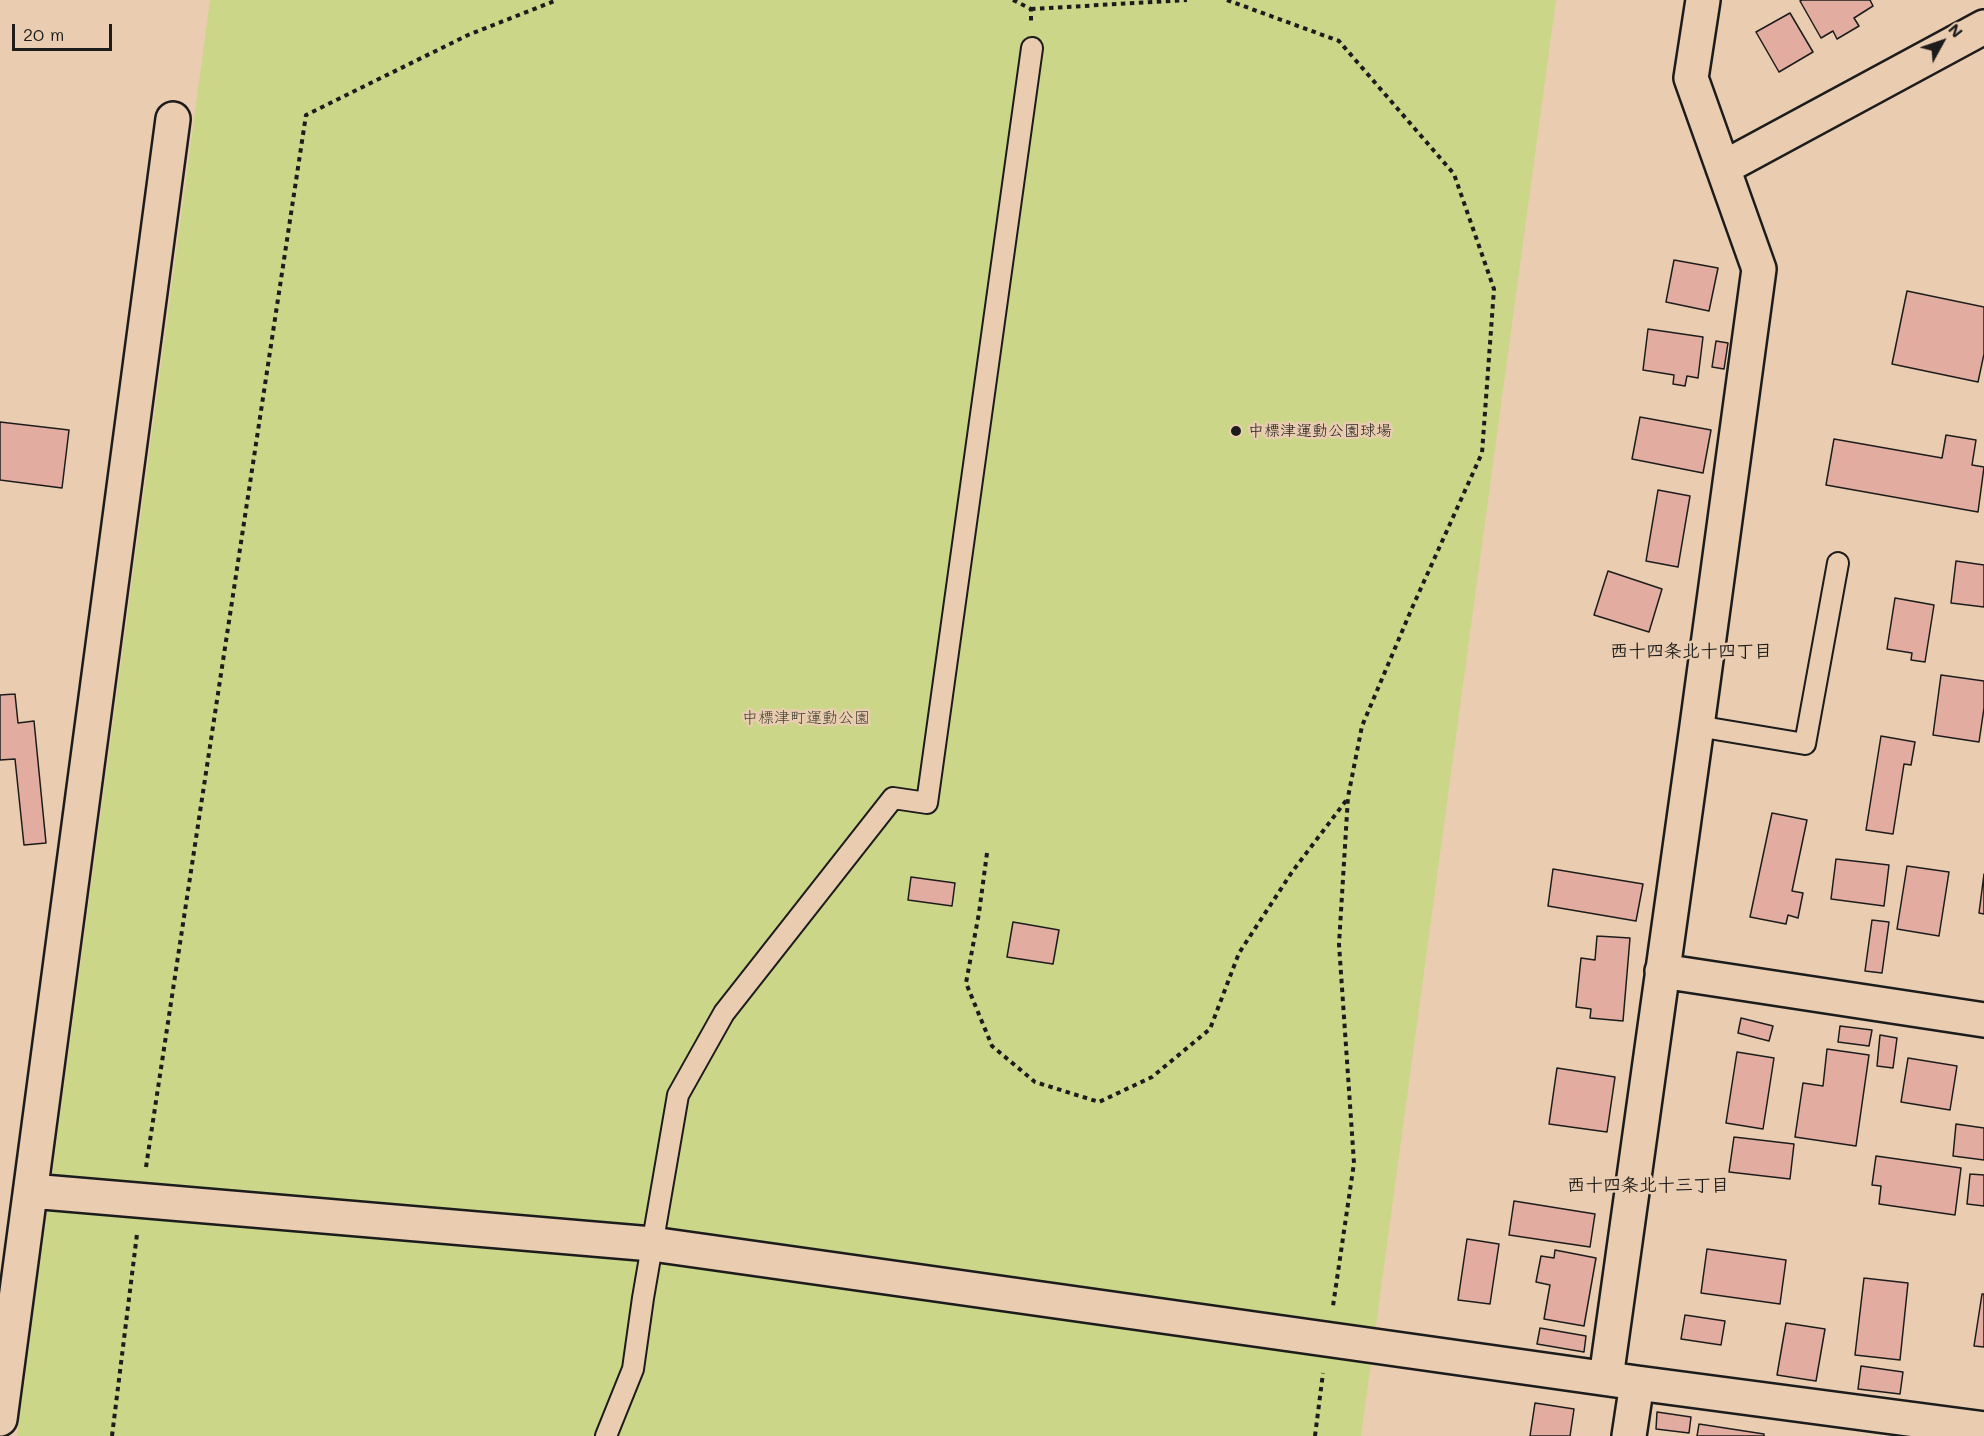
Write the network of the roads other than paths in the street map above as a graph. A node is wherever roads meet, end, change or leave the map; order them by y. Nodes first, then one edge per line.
1 (1703, 0) edge
2 (1984, 27) edge
3 (1032, 48) dead end
4 (173, 119) dead end
5 (1723, 168) junction
6 (1838, 563) dead end
7 (1697, 726) junction
8 (1662, 971) junction
9 (1984, 1020) edge
10 (31, 1191) junction
11 (652, 1244) junction
12 (1621, 1380) junction
13 (0, 1419) edge
14 (1904, 1427) edge
15 (1984, 1429) edge
16 (606, 1436) edge
17 (1629, 1436) edge

1 - 5 street
2 - 5 street
3 - 11 lane
4 - 10 street
5 - 7 street
6 - 7 lane
7 - 8 street
8 - 9 street
8 - 12 street
10 - 11 street
10 - 13 street
11 - 12 street
11 - 16 lane
12 - 14 street
12 - 17 street
14 - 15 street

